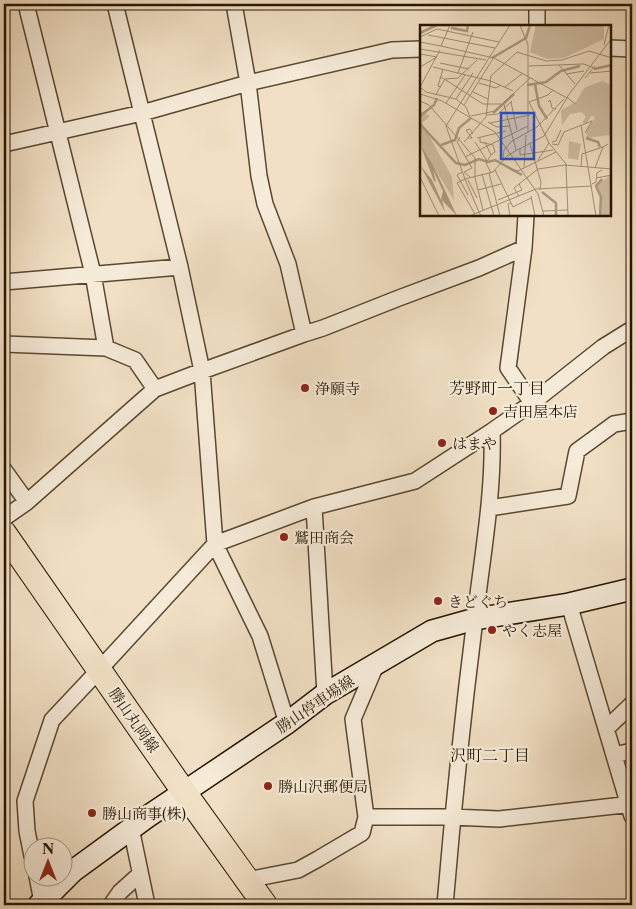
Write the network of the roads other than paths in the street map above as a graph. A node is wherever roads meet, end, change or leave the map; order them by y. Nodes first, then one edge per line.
1 (26, 4) edge
2 (115, 4) edge
3 (234, 4) edge
4 (538, 4) edge
5 (537, 25) edge
6 (611, 48) edge
7 (420, 49) edge
8 (632, 49) edge
9 (248, 83) junction
10 (142, 113) junction
11 (58, 131) junction
12 (4, 144) edge
13 (526, 216) edge
14 (524, 248) junction
15 (180, 267) junction
16 (93, 274) junction
17 (4, 282) edge
18 (632, 329) edge
19 (304, 334) junction
20 (4, 344) edge
21 (106, 348) junction
22 (202, 371) junction
23 (155, 389) junction
24 (532, 402) junction
25 (632, 421) edge
26 (492, 431) junction
27 (4, 470) edge
28 (27, 502) junction
29 (314, 507) junction
30 (489, 508) junction
31 (4, 518) edge
32 (4, 533) edge
33 (215, 544) junction
34 (632, 589) edge
35 (569, 604) junction
36 (475, 620) junction
37 (376, 665) junction
38 (99, 670) junction
39 (325, 694) junction
40 (632, 704) edge
41 (287, 723) junction
42 (607, 728) junction
43 (632, 750) edge
44 (614, 755) junction
45 (184, 792) junction
46 (631, 808) edge
47 (366, 817) junction
48 (452, 817) junction
49 (131, 828) junction
50 (28, 836) edge
51 (140, 874) junction
52 (248, 880) junction
53 (38, 886) edge
54 (40, 904) edge
55 (111, 905) edge
56 (147, 905) edge
57 (265, 905) edge
58 (445, 905) edge

1 - 11 street
2 - 10 street
3 - 9 street
4 - 5 street
6 - 8 street
7 - 9 street
9 - 10 street
9 - 19 street
10 - 11 street
10 - 15 street
11 - 12 street
11 - 16 street
13 - 14 street
14 - 19 street
14 - 24 street
15 - 16 street
15 - 22 street
16 - 17 street
16 - 21 street
18 - 24 street
19 - 22 street
20 - 21 street
21 - 23 street
22 - 23 street
22 - 33 street
23 - 28 street
24 - 26 street
25 - 30 street
26 - 29 street
26 - 30 street
27 - 28 street
28 - 31 street
29 - 33 street
29 - 39 street
30 - 36 street
32 - 38 main road, 勝山丸岡線
33 - 38 street
33 - 41 street
34 - 35 main road, 勝山停車場線
35 - 36 main road, 勝山停車場線
35 - 42 street
36 - 37 main road, 勝山停車場線
36 - 48 street
37 - 39 main road, 勝山停車場線
37 - 47 street
38 - 45 main road, 勝山丸岡線
38 - 50 street
39 - 41 main road, 勝山停車場線
40 - 42 street
41 - 45 main road, 勝山停車場線
42 - 44 street
43 - 44 street
44 - 46 street
45 - 49 main road, 勝山停車場線
45 - 52 main road, 勝山丸岡線
46 - 48 street
47 - 48 street
47 - 52 street
48 - 58 street
49 - 51 street
49 - 54 main road, 勝山停車場線
51 - 55 street
51 - 56 street
52 - 57 main road, 勝山丸岡線
53 - 54 street

